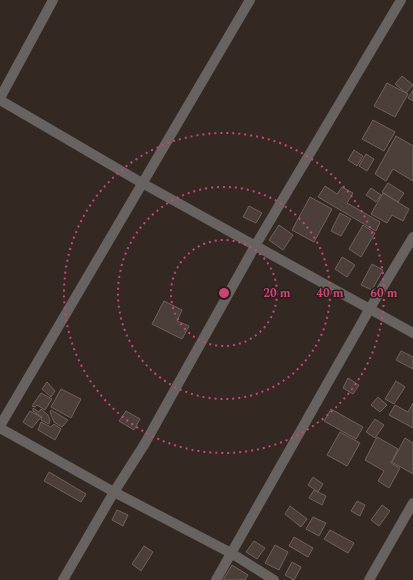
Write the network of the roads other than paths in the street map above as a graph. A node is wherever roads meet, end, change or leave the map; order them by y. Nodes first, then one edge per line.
1 (53, 0) edge
2 (250, 0) edge
3 (401, 0) edge
4 (0, 99) edge
5 (142, 183) junction
6 (413, 237) edge
7 (255, 246) junction
8 (369, 310) junction
9 (413, 333) edge
10 (0, 427) edge
11 (114, 492) junction
12 (413, 503) edge
13 (231, 553) junction
14 (63, 580) edge
15 (216, 580) edge
16 (274, 580) edge
17 (369, 580) edge

1 - 4 street
2 - 5 street
3 - 7 street
4 - 5 street
5 - 7 street
5 - 10 street
6 - 8 street
7 - 8 street
7 - 11 street
8 - 9 street
8 - 13 street
10 - 11 street
11 - 13 street
11 - 14 street
12 - 17 street
13 - 15 street
13 - 16 street

